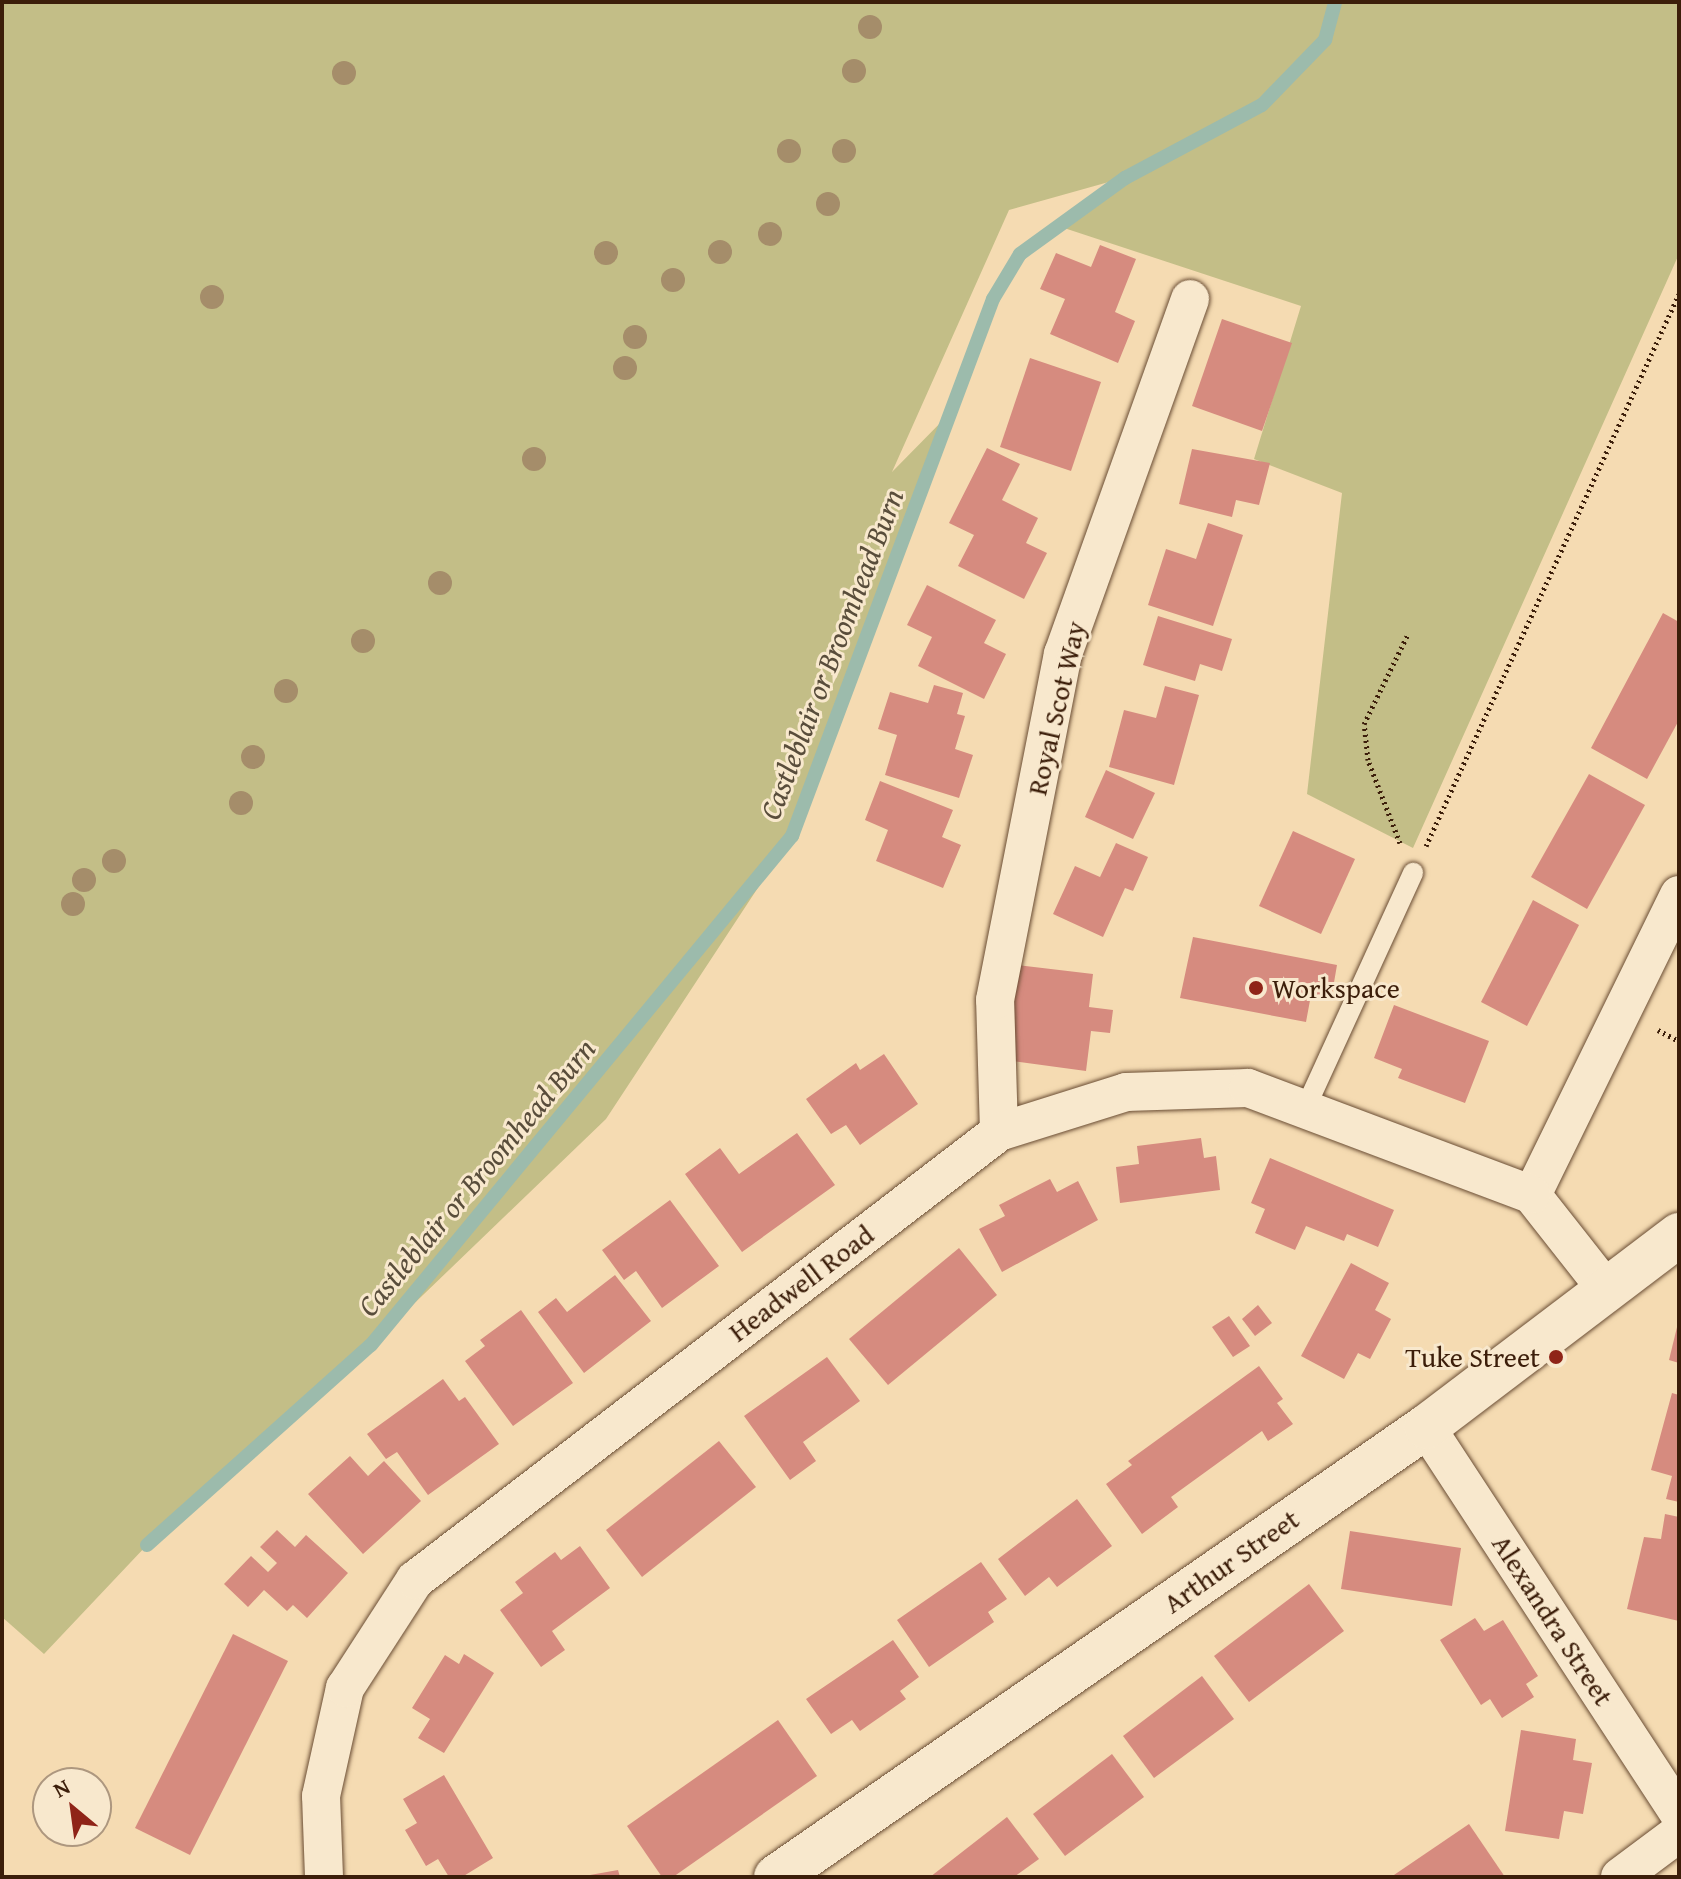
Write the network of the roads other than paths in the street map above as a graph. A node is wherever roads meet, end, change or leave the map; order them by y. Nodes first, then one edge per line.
1 (1190, 299) dead end
2 (1413, 873) road end
3 (1679, 895) edge
4 (1305, 1109) junction
5 (999, 1132) junction
6 (1532, 1195) junction
7 (1679, 1235) edge
8 (1606, 1289) junction
9 (1426, 1427) junction
10 (1679, 1814) edge
11 (1679, 1833) edge
12 (324, 1877) edge
13 (776, 1877) edge
14 (1620, 1877) edge

1 - 5 street, Royal Scot Way
2 - 4 lane
3 - 6 street
4 - 5 street, Headwell Road
4 - 6 street, Headwell Road
5 - 12 street, Headwell Road
6 - 8 street
7 - 8 street, Arthur Street
8 - 9 street, Arthur Street
9 - 10 street, Alexandra Street
9 - 13 street, Arthur Street
11 - 14 street

